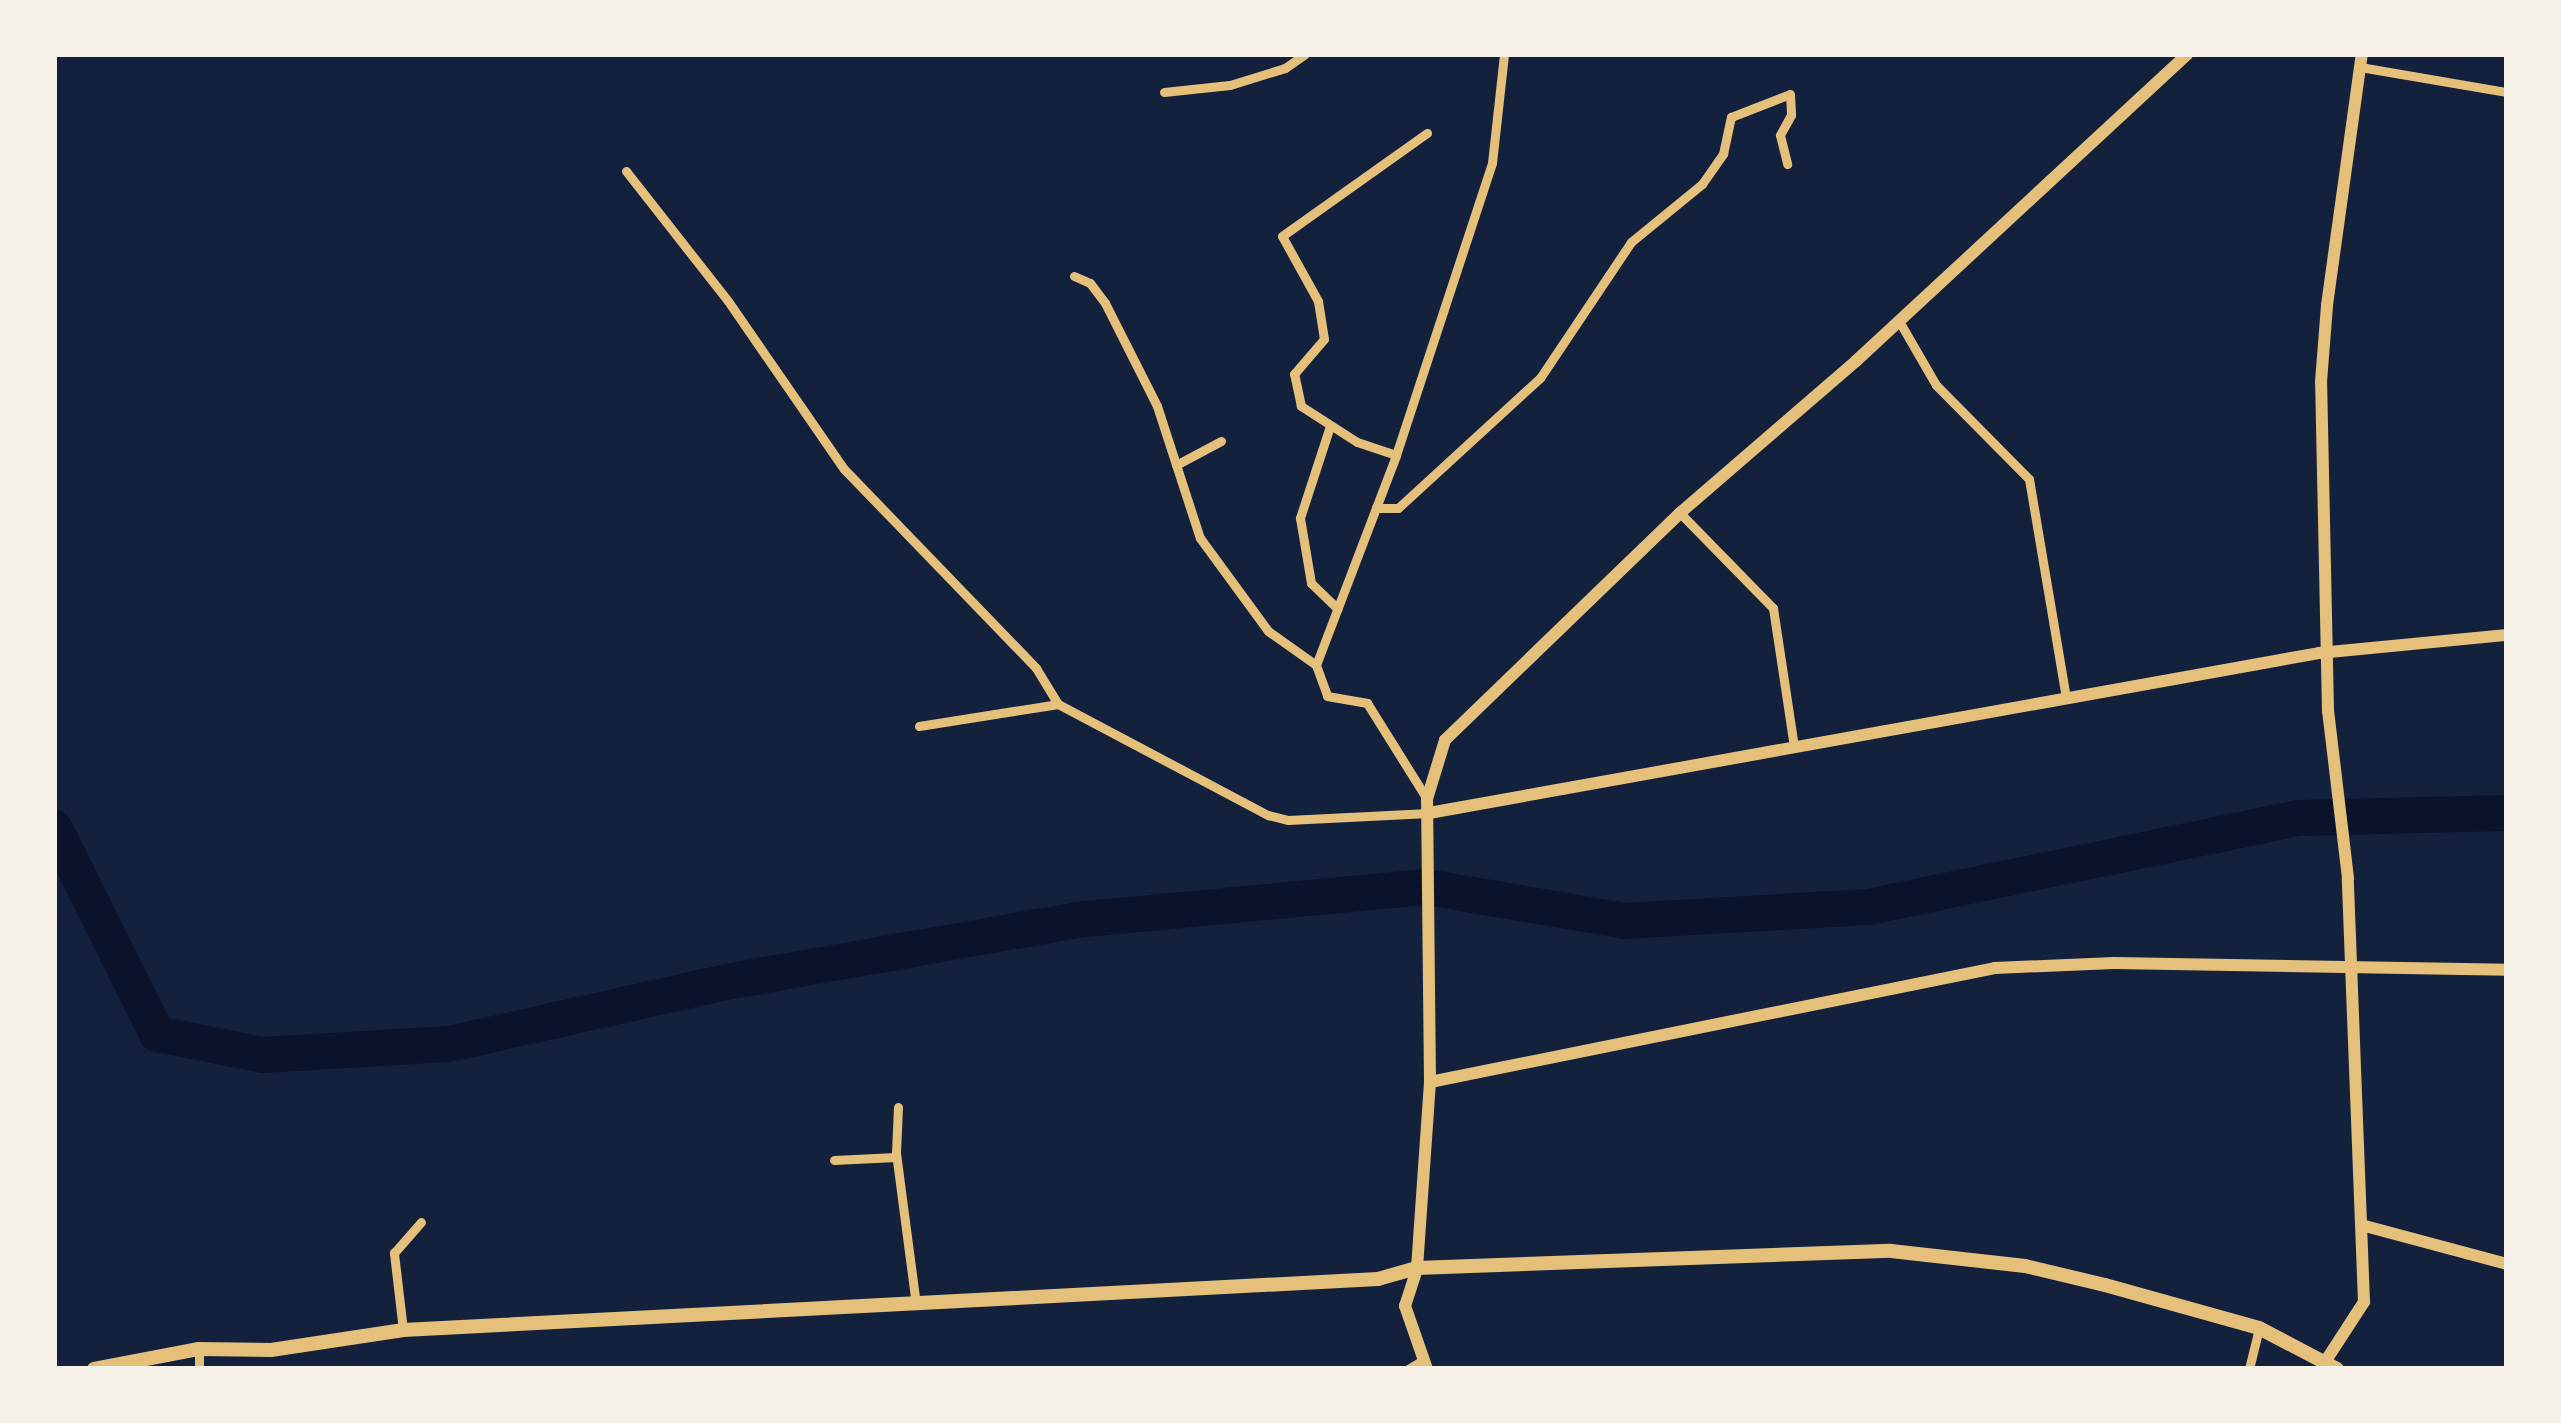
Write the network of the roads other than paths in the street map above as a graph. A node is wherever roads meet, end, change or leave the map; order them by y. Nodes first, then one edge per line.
1 (1305, 54) edge
2 (1504, 54) edge
3 (2188, 54) edge
4 (2361, 60) edge
5 (1164, 92) dead end
6 (2507, 92) edge
7 (1427, 133) dead end
8 (1787, 164) dead end
9 (626, 171) dead end
10 (1074, 276) dead end
11 (1899, 321) junction
12 (1330, 426) junction
13 (1221, 441) dead end
14 (1396, 455) junction
15 (1176, 464) junction
16 (1376, 508) junction
17 (1680, 513) junction
18 (1338, 609) junction
19 (2507, 634) edge
20 (2329, 652) junction
21 (1316, 665) junction
22 (2066, 698) junction
23 (1058, 704) junction
24 (919, 726) dead end
25 (1794, 747) junction
26 (1428, 806) junction
27 (2348, 968) junction
28 (2507, 970) edge
29 (1430, 1082) junction
30 (898, 1107) dead end
31 (896, 1157) junction
32 (835, 1160) dead end
33 (421, 1222) dead end
34 (2366, 1226) junction
35 (2507, 1264) edge
36 (1417, 1268) junction
37 (916, 1304) junction
38 (2259, 1328) junction
39 (403, 1330) junction
40 (199, 1349) junction
41 (126, 1364) edge
42 (1425, 1364) edge
43 (2331, 1365) edge
44 (94, 1369) edge
45 (199, 1369) edge
46 (1408, 1369) edge
47 (2249, 1369) edge

1 - 5 street
2 - 14 street
3 - 11 street
4 - 6 street
4 - 20 street
7 - 12 street
8 - 16 street
9 - 23 street
10 - 15 street
11 - 17 street
11 - 22 street
12 - 14 street
12 - 18 street
13 - 15 street
14 - 16 street
15 - 21 street
16 - 18 street
17 - 25 street
17 - 26 street
18 - 21 street
19 - 20 street
20 - 22 street
20 - 27 street
21 - 26 street
22 - 25 street
23 - 24 street
23 - 26 street
25 - 26 street
26 - 29 street
27 - 28 street
27 - 29 street
27 - 34 street
29 - 36 street
30 - 31 street
31 - 32 street
31 - 37 street
33 - 39 street
34 - 35 street
34 - 43 street
36 - 37 main road
36 - 38 main road
36 - 42 street
37 - 39 main road
38 - 43 main road
38 - 47 street
39 - 40 main road
40 - 41 main road
40 - 45 street
41 - 44 main road
42 - 46 street

